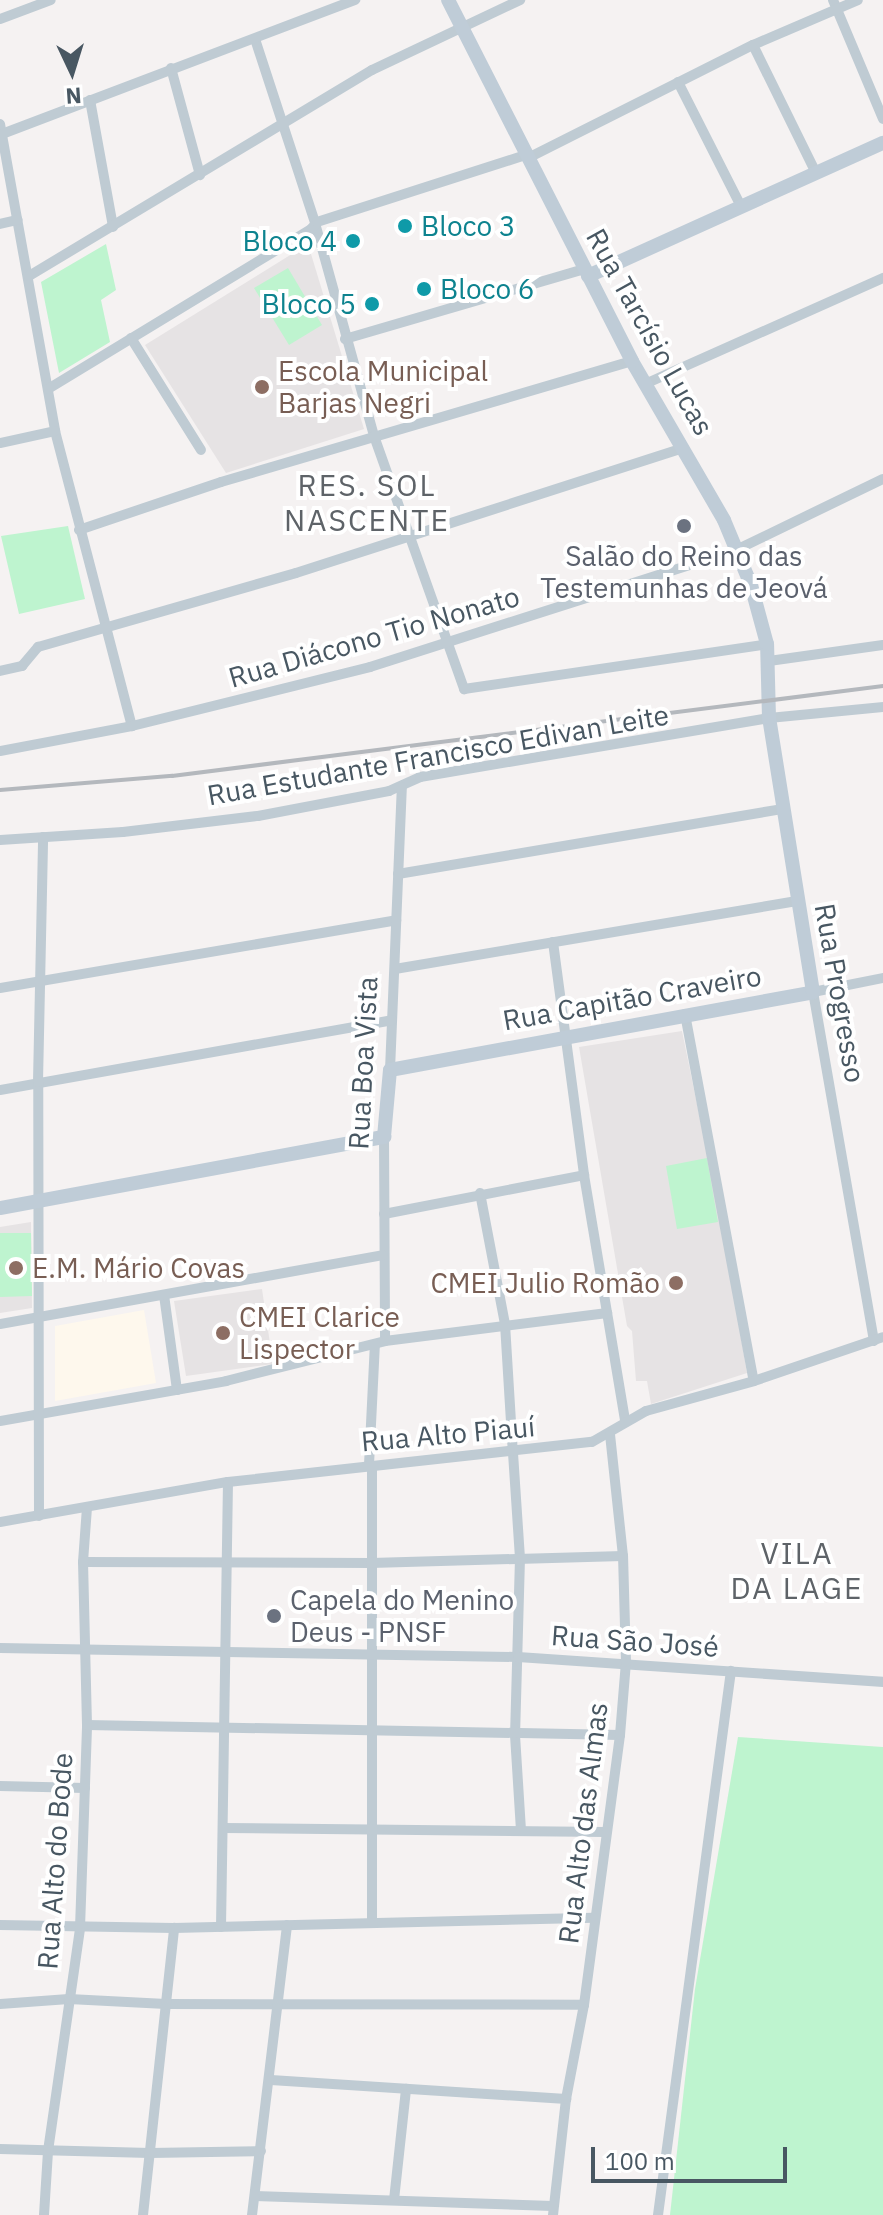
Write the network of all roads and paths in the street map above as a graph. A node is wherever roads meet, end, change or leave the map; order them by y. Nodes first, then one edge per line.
1 (51, 0) edge
2 (355, 0) edge
3 (448, 0) edge
4 (520, 0) edge
5 (858, 0) edge
6 (835, 4) edge
7 (0, 19) edge
8 (463, 26) junction
9 (255, 39) junction
10 (753, 45) junction
11 (171, 68) junction
12 (678, 82) junction
13 (90, 100) junction
14 (883, 119) edge
15 (283, 123) junction
16 (1, 129) edge
17 (883, 143) edge
18 (527, 156) junction
19 (816, 173) junction
20 (200, 175) junction
21 (741, 206) junction
22 (18, 220) junction
23 (0, 224) edge
24 (315, 224) junction
25 (113, 227) junction
26 (586, 272) junction
27 (29, 276) junction
28 (883, 278) edge
29 (131, 338) junction
30 (345, 339) junction
31 (632, 361) junction
32 (645, 384) junction
33 (48, 389) junction
34 (55, 431) junction
35 (374, 436) junction
36 (0, 443) edge
37 (683, 448) junction
38 (201, 450) dead end
39 (883, 479) edge
40 (79, 530) junction
41 (410, 537) junction
42 (736, 550) junction
43 (105, 629) junction
44 (447, 642) junction
45 (767, 644) junction
46 (883, 645) edge
47 (769, 661) junction
48 (0, 671) edge
49 (767, 701) joint
50 (883, 707) edge
51 (769, 718) junction
52 (132, 726) junction
53 (0, 751) edge
54 (402, 787) junction
55 (782, 809) junction
56 (43, 837) junction
57 (0, 840) edge
58 (398, 874) junction
59 (798, 901) junction
60 (396, 920) junction
61 (553, 942) junction
62 (395, 969) junction
63 (883, 978) edge
64 (39, 983) junction
65 (0, 988) edge
66 (813, 992) junction
67 (685, 1014) junction
68 (392, 1020) junction
69 (563, 1038) junction
70 (390, 1070) junction
71 (38, 1082) junction
72 (0, 1090) edge
73 (384, 1137) junction
74 (584, 1175) junction
75 (480, 1193) junction
76 (37, 1201) junction
77 (0, 1208) edge
78 (384, 1214) junction
79 (383, 1255) junction
80 (164, 1295) junction
81 (607, 1313) junction
82 (40, 1317) junction
83 (0, 1324) edge
84 (505, 1324) junction
85 (879, 1339) edge
86 (380, 1343) junction
87 (754, 1381) junction
88 (177, 1390) junction
89 (40, 1415) junction
90 (0, 1421) edge
91 (625, 1421) junction
92 (610, 1435) junction
93 (513, 1453) junction
94 (370, 1466) junction
95 (228, 1482) junction
96 (87, 1508) junction
97 (39, 1516) junction
98 (0, 1522) edge
99 (623, 1556) junction
100 (520, 1558) junction
101 (83, 1562) junction
102 (227, 1562) junction
103 (371, 1563) junction
104 (0, 1648) edge
105 (84, 1649) junction
106 (226, 1651) junction
107 (371, 1653) junction
108 (518, 1657) junction
109 (626, 1662) junction
110 (731, 1671) junction
111 (883, 1682) edge
112 (87, 1725) junction
113 (225, 1729) junction
114 (372, 1733) junction
115 (515, 1735) junction
116 (620, 1735) junction
117 (0, 1786) edge
118 (85, 1788) junction
119 (223, 1828) junction
120 (372, 1830) junction
121 (521, 1831) junction
122 (605, 1832) junction
123 (594, 1918) junction
124 (372, 1923) junction
125 (0, 1925) edge
126 (287, 1925) junction
127 (221, 1927) junction
128 (80, 1928) junction
129 (174, 1928) junction
130 (69, 1999) junction
131 (0, 2004) edge
132 (166, 2004) junction
133 (276, 2004) junction
134 (584, 2005) junction
135 (271, 2080) junction
136 (406, 2089) junction
137 (566, 2099) junction
138 (0, 2149) edge
139 (48, 2151) junction
140 (261, 2151) junction
141 (150, 2153) junction
142 (255, 2196) junction
143 (394, 2200) junction
144 (553, 2210) edge
145 (44, 2215) edge
146 (143, 2215) edge
147 (252, 2215) edge
148 (658, 2215) edge

1 - 7 street
2 - 9 street
3 - 8 street, Rua Tarcísio Lucas
4 - 8 street
5 - 6 street
6 - 10 street
6 - 14 street
8 - 15 street
8 - 18 street, Rua Tarcísio Lucas
9 - 11 street
9 - 15 street
10 - 12 street
10 - 19 street
11 - 13 street
11 - 20 street
12 - 18 street
12 - 21 street
13 - 16 street
13 - 25 street
15 - 20 street
15 - 24 street
16 - 22 street
17 - 19 street
18 - 24 street
18 - 26 street, Rua Tarcísio Lucas
19 - 21 street
20 - 25 street
21 - 26 street
22 - 23 street
22 - 27 street
24 - 29 street
24 - 30 street
25 - 27 street
26 - 30 street
26 - 31 street, Rua Tarcísio Lucas
27 - 33 street
28 - 32 street
29 - 33 street
29 - 38 street
30 - 35 street
31 - 32 street, Rua Tarcísio Lucas
31 - 35 street
32 - 37 street, Rua Tarcísio Lucas
33 - 34 street
34 - 36 street
34 - 40 street
35 - 40 street
35 - 41 street
37 - 41 street
37 - 42 street, Rua Tarcísio Lucas
39 - 42 street, Rua Diácono Tio Nonato
40 - 43 street
41 - 43 street
41 - 44 street
42 - 44 street, Rua Diácono Tio Nonato
42 - 45 street, Rua Tarcísio Lucas
43 - 48 street
43 - 52 street
44 - 45 street
44 - 52 street, Rua Diácono Tio Nonato
45 - 47 street, Rua Tarcísio Lucas
46 - 47 street
47 - 49 street, Rua Tarcísio Lucas
49 - 51 street, Rua Progresso
50 - 51 street, Rua Estudante Francisco Edivan Leite
51 - 54 street, Rua Estudante Francisco Edivan Leite
51 - 55 street, Rua Progresso
52 - 53 street, Rua Diácono Tio Nonato
54 - 56 street, Rua Estudante Francisco Edivan Leite
54 - 58 street, Rua Boa Vista
55 - 58 street
55 - 59 street, Rua Progresso
56 - 57 street, Rua Estudante Francisco Edivan Leite
56 - 64 street
58 - 60 street, Rua Boa Vista
59 - 61 street
59 - 66 street, Rua Progresso
60 - 62 street, Rua Boa Vista
60 - 64 street
61 - 62 street
61 - 69 street
62 - 68 street, Rua Boa Vista
63 - 66 street, Rua Capitão Craveiro
64 - 65 street
64 - 71 street
66 - 67 street, Rua Capitão Craveiro
66 - 85 street, Rua Progresso
67 - 69 street, Rua Capitão Craveiro
67 - 87 street
68 - 70 street, Rua Boa Vista
68 - 71 street
69 - 70 street, Rua Capitão Craveiro
69 - 74 street
70 - 73 street, Rua Boa Vista
71 - 72 street
71 - 76 street
73 - 76 street
73 - 78 street, Rua Boa Vista
74 - 75 street
74 - 81 street
75 - 78 street
75 - 84 street
76 - 77 street
76 - 82 street
78 - 79 street, Rua Boa Vista
79 - 80 street
79 - 86 street, Rua Boa Vista
80 - 82 street
80 - 88 street
81 - 84 street
81 - 91 street
82 - 83 street
82 - 89 street
84 - 86 street
84 - 93 street
85 - 87 street, Rua Alto Piauí
86 - 88 street
86 - 94 street, Rua Boa Vista
87 - 91 street, Rua Alto Piauí
88 - 89 street
89 - 90 street
89 - 97 street
91 - 92 street, Rua Alto Piauí
92 - 93 street, Rua Alto Piauí
92 - 99 street, Rua Alto das Almas
93 - 94 street, Rua Alto Piauí
93 - 100 street
94 - 95 street, Rua Alto Piauí
94 - 103 street, Rua Boa Vista
95 - 96 street, Rua Alto Piauí
95 - 102 street
96 - 97 street, Rua Alto Piauí
96 - 101 street, Rua Alto do Bode
97 - 98 street, Rua Alto Piauí
99 - 100 street
99 - 109 street, Rua Alto das Almas
100 - 103 street
100 - 108 street
101 - 102 street
101 - 105 street, Rua Alto do Bode
102 - 103 street
102 - 106 street
103 - 107 street, Rua Boa Vista
104 - 105 street, Rua São José
105 - 106 street, Rua São José
105 - 112 street, Rua Alto do Bode
106 - 107 street, Rua São José
106 - 113 street
107 - 108 street, Rua São José
107 - 114 street, Rua Boa Vista
108 - 109 street, Rua São José
108 - 115 street
109 - 110 street, Rua São José
109 - 116 street, Rua Alto das Almas
110 - 111 street, Rua São José
110 - 148 street
112 - 113 street
112 - 118 street, Rua Alto do Bode
113 - 114 street
113 - 119 street
114 - 115 street
114 - 120 street, Rua Boa Vista
115 - 116 street
115 - 121 street
116 - 122 street, Rua Alto das Almas
117 - 118 street
118 - 128 street, Rua Alto do Bode
119 - 120 street
119 - 127 street
120 - 121 street
120 - 124 street, Rua Boa Vista
121 - 122 street
122 - 123 street, Rua Alto das Almas
123 - 124 street
123 - 134 street, Rua Alto das Almas
124 - 126 street
125 - 128 street
126 - 127 street
126 - 133 street
127 - 129 street
128 - 129 street
128 - 130 street, Rua Alto do Bode
129 - 132 street
130 - 131 street
130 - 132 street
130 - 139 street, Rua Alto do Bode
132 - 133 street
132 - 141 street
133 - 134 street
133 - 135 street
134 - 137 street, Rua Alto das Almas
135 - 136 street
135 - 140 street
136 - 137 street
136 - 143 street
137 - 144 street, Rua Alto das Almas
138 - 139 street
139 - 141 street
139 - 145 street, Rua Alto do Bode
140 - 141 street
140 - 142 street
141 - 146 street
142 - 143 street
142 - 147 street
143 - 144 street

